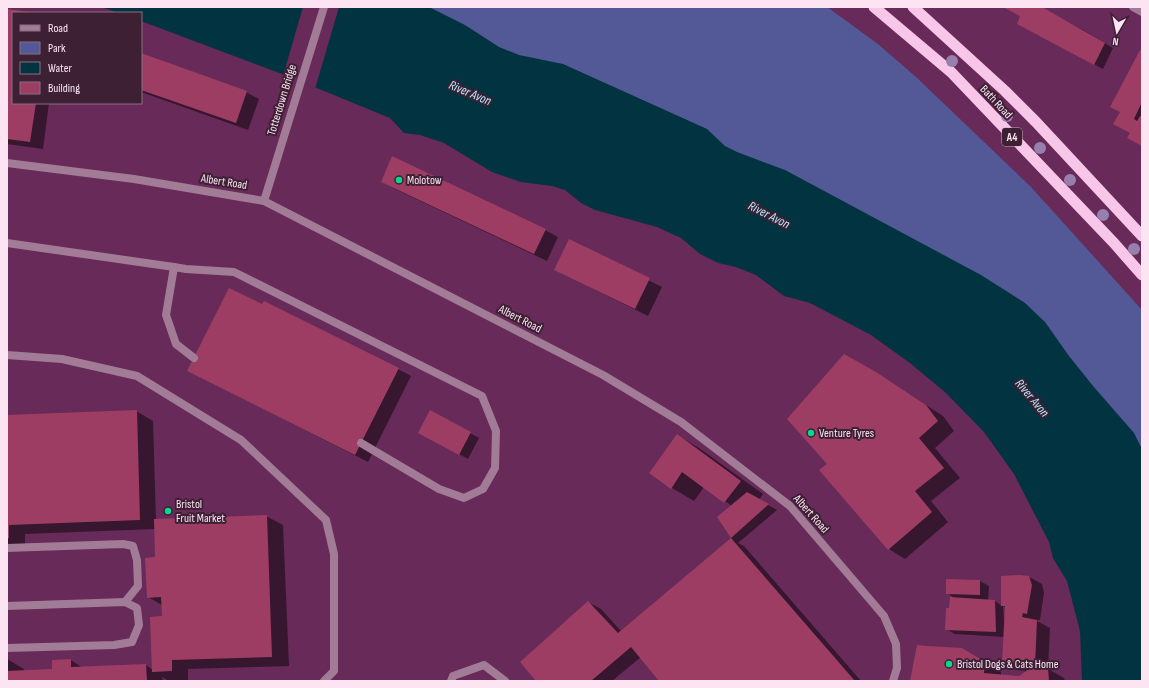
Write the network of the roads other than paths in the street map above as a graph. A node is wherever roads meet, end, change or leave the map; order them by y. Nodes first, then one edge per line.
1 (324, 7) edge
2 (874, 7) edge
3 (913, 7) edge
4 (1133, 7) edge
5 (1142, 12) edge
6 (7, 162) edge
7 (264, 201) junction
8 (1142, 236) edge
9 (7, 243) edge
10 (174, 267) junction
11 (1142, 274) edge
12 (7, 355) edge
13 (194, 358) dead end
14 (361, 443) dead end
15 (7, 548) edge
16 (125, 602) junction
17 (7, 606) edge
18 (7, 648) edge
19 (324, 681) edge
20 (451, 681) edge
21 (505, 681) edge
22 (893, 681) edge

1 - 7 street, Totterdown Bridge
2 - 11 highway, Bath Road / A4
3 - 8 highway, Bath Road / A4
4 - 5 street
6 - 7 street, Albert Road
7 - 22 street, Albert Road
9 - 10 street
10 - 13 street
10 - 14 street
12 - 19 street
15 - 16 street
16 - 17 street
16 - 18 street
20 - 21 street

